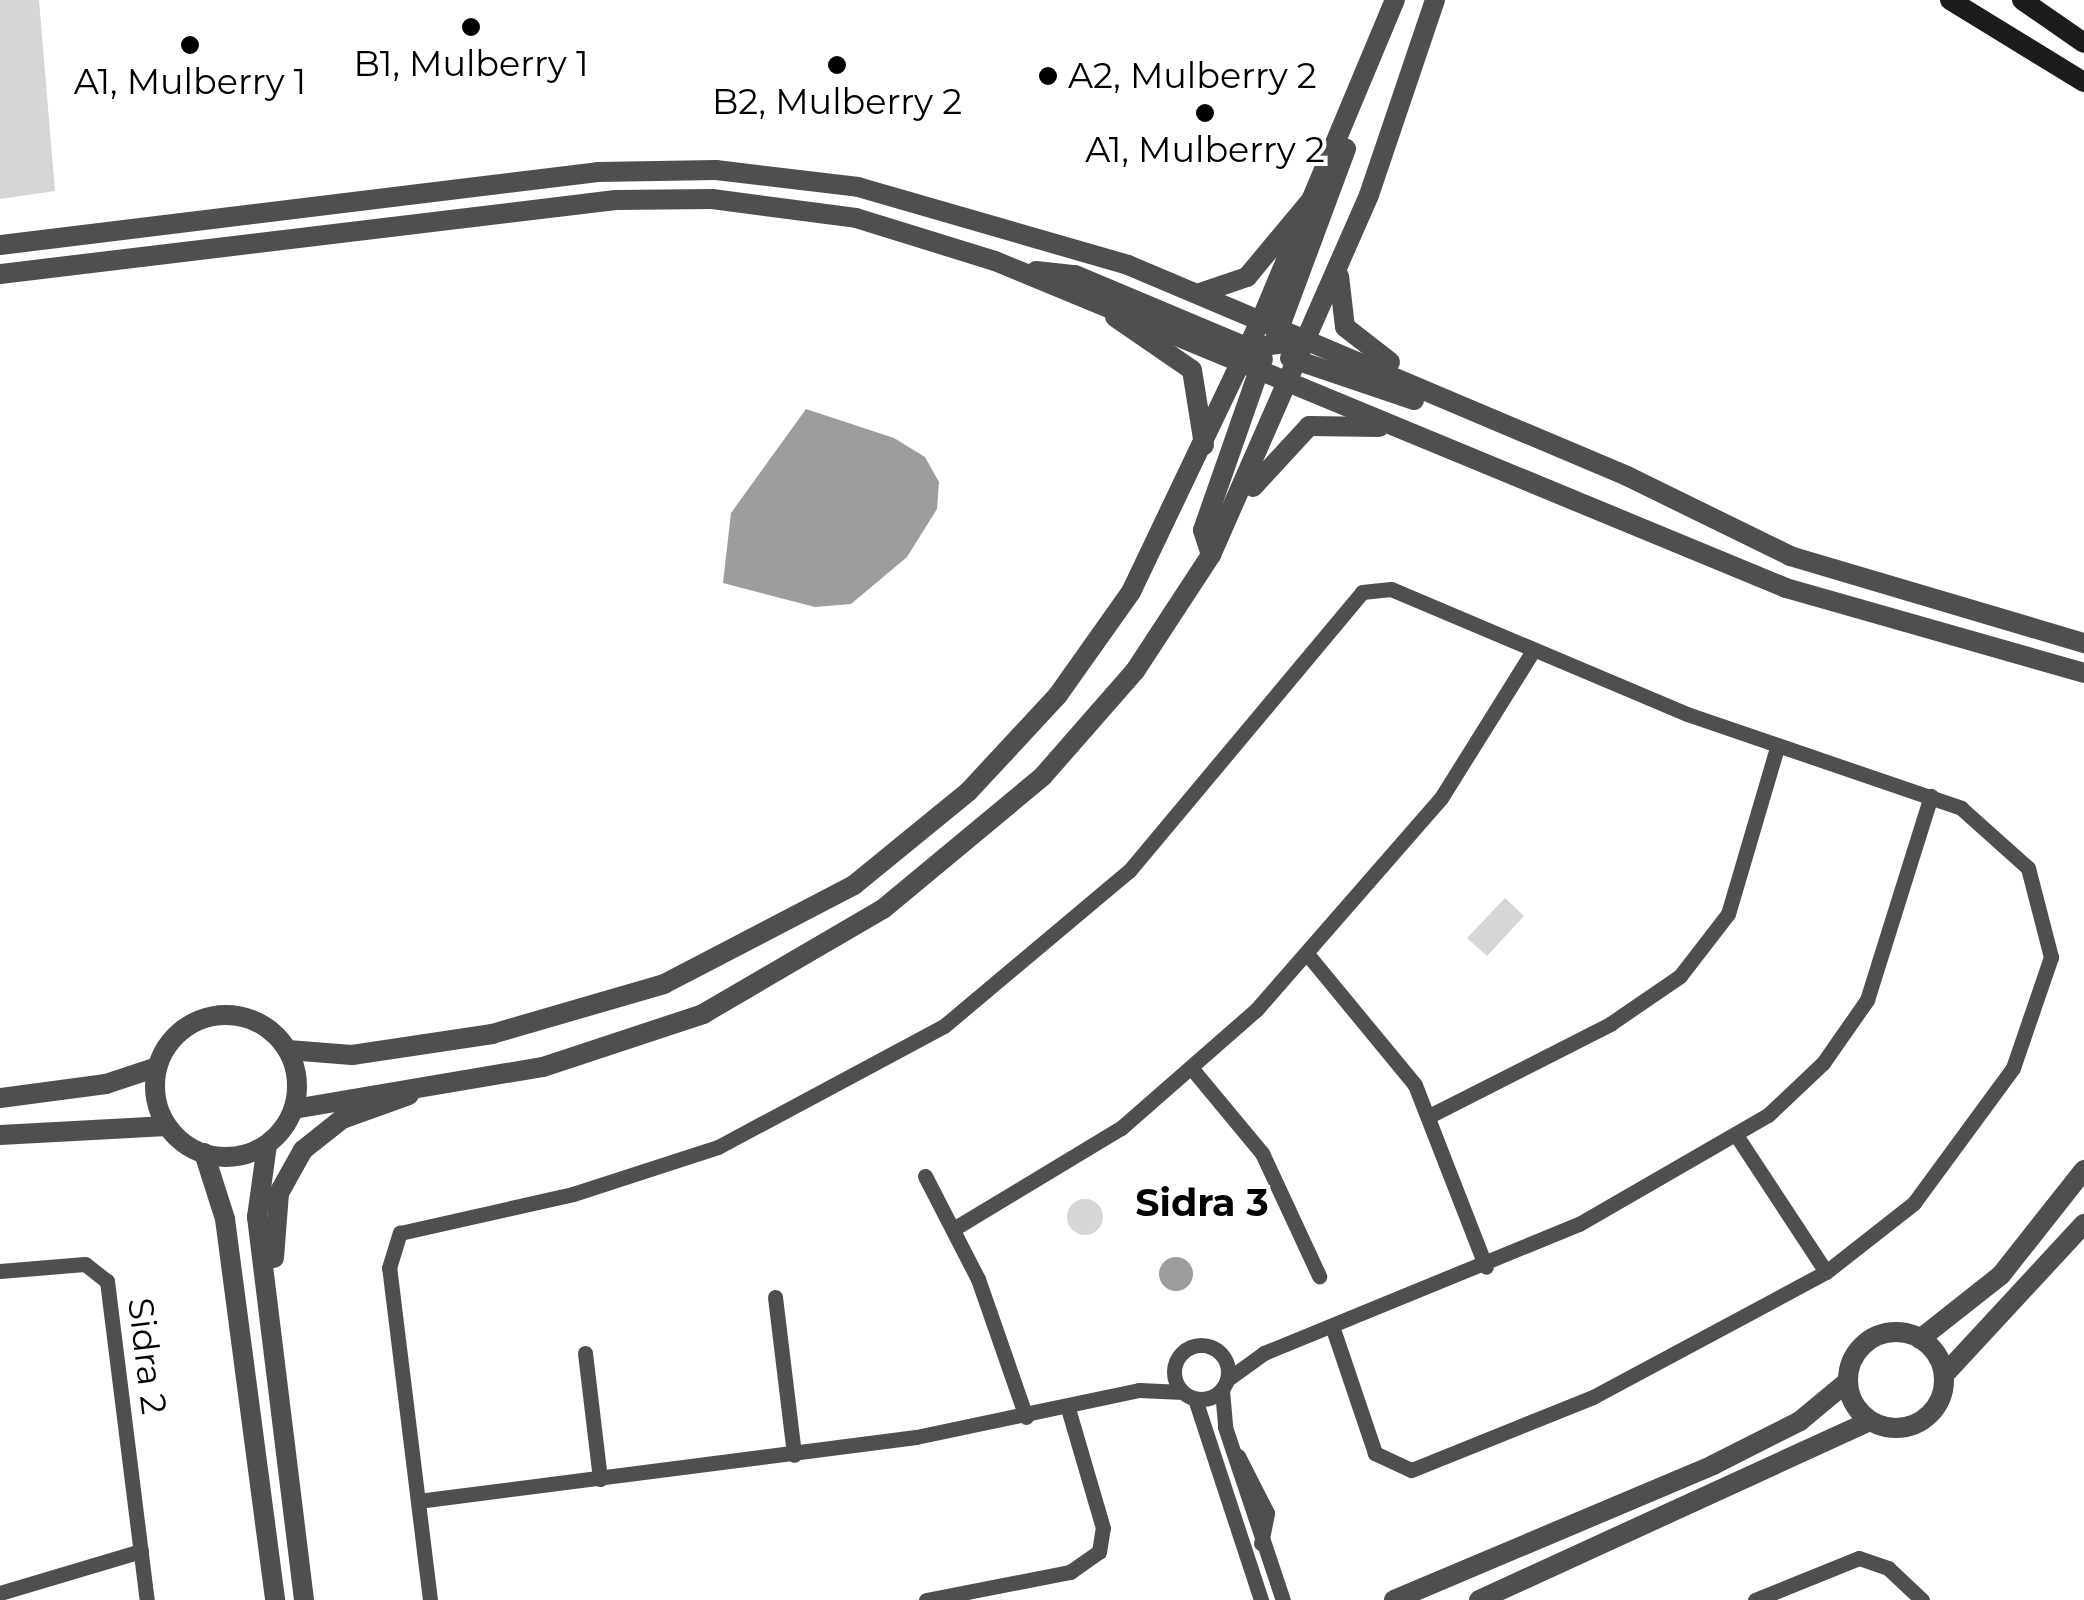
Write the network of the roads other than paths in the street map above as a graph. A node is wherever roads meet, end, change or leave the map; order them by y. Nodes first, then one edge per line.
1 (1395, 0) edge
2 (1435, 0) edge
3 (1950, 0) edge
4 (2022, 0) edge
5 (2084, 43) edge
6 (2084, 82) edge
7 (1344, 128) junction
8 (1314, 197) junction
9 (30, 241) junction
10 (0, 245) edge
11 (1340, 262) junction
12 (33, 270) junction
13 (1024, 272) junction
14 (0, 274) edge
15 (1200, 293) junction
16 (1109, 307) junction
17 (1269, 324) junction
18 (1304, 350) junction
19 (1262, 357) junction
20 (1290, 384) junction
21 (1450, 400) junction
22 (1406, 430) junction
23 (1204, 446) junction
24 (1239, 496) junction
25 (1211, 555) junction
26 (2084, 643) edge
27 (1533, 651) junction
28 (2084, 673) edge
29 (1777, 748) junction
30 (1932, 796) junction
31 (1308, 955) junction
32 (288, 1050) junction
33 (157, 1067) junction
34 (1194, 1070) junction
35 (432, 1083) junction
36 (0, 1098) edge
37 (294, 1109) junction
38 (1430, 1115) junction
39 (168, 1126) junction
40 (0, 1136) edge
41 (1738, 1138) junction
42 (267, 1144) junction
43 (204, 1153) junction
44 (2084, 1170) edge
45 (925, 1176) dead end
46 (2084, 1224) edge
47 (955, 1228) junction
48 (1486, 1268) junction
49 (0, 1271) edge
50 (1826, 1272) junction
51 (1319, 1276) dead end
52 (775, 1297) dead end
53 (268, 1304) junction
54 (1333, 1329) junction
55 (1920, 1339) junction
56 (1220, 1352) junction
57 (585, 1353) dead end
58 (1264, 1353) junction
59 (1176, 1364) junction
60 (1944, 1375) junction
61 (1848, 1381) junction
62 (1225, 1385) junction
63 (1139, 1390) junction
64 (1189, 1396) junction
65 (1068, 1408) junction
66 (1026, 1417) junction
67 (1870, 1421) junction
68 (794, 1455) junction
69 (600, 1479) junction
70 (418, 1501) junction
71 (142, 1551) junction
72 (0, 1593) edge
73 (147, 1600) edge
74 (275, 1600) edge
75 (304, 1600) edge
76 (430, 1600) edge
77 (926, 1600) edge
78 (1261, 1600) edge
79 (1283, 1600) edge
80 (1394, 1600) edge
81 (1478, 1600) edge
82 (1755, 1600) edge
83 (1922, 1600) edge

1 - 7 street
2 - 11 street
3 - 6 main road
4 - 5 main road
7 - 8 street
7 - 17 street
8 - 15 street
8 - 17 street
9 - 10 street
9 - 12 street
9 - 15 street
11 - 18 street
11 - 21 street
12 - 13 street
12 - 14 street
13 - 16 street
13 - 19 street
15 - 17 street
16 - 19 street
16 - 23 street
17 - 18 street
17 - 19 street
18 - 19 street
18 - 20 street
18 - 21 street
19 - 20 street
19 - 23 street
19 - 25 street
20 - 22 street
20 - 24 street
21 - 26 street
22 - 24 street
22 - 28 street
23 - 32 street
24 - 25 street
25 - 35 street
27 - 29 street
27 - 31 street
27 - 70 street
29 - 30 street
29 - 38 street
30 - 41 street
30 - 50 street
31 - 34 street
31 - 38 street
32 - 33 street
32 - 37 street
33 - 36 street
33 - 39 street
34 - 47 street
34 - 51 street
35 - 37 street
35 - 53 street
37 - 42 street
38 - 48 street
39 - 40 street
39 - 43 street
41 - 48 street
41 - 50 street
42 - 43 street
42 - 53 street
43 - 74 street
44 - 55 street
45 - 47 street
46 - 60 street
47 - 66 street
48 - 54 street
49 - 71 street, Sidra 2
50 - 54 street
52 - 68 street
53 - 75 street
54 - 58 street
55 - 60 street
55 - 61 street
56 - 58 street
56 - 59 street
56 - 62 street
57 - 69 street
58 - 62 street
59 - 63 street
59 - 64 street
60 - 67 street
61 - 67 street
61 - 80 street
62 - 64 street
62 - 79 street
63 - 64 street
63 - 65 street
64 - 78 street
65 - 66 street
65 - 77 street
66 - 68 street
67 - 81 street
68 - 69 street
69 - 70 street
70 - 76 street
71 - 72 street
71 - 73 street, Sidra 2
82 - 83 street

